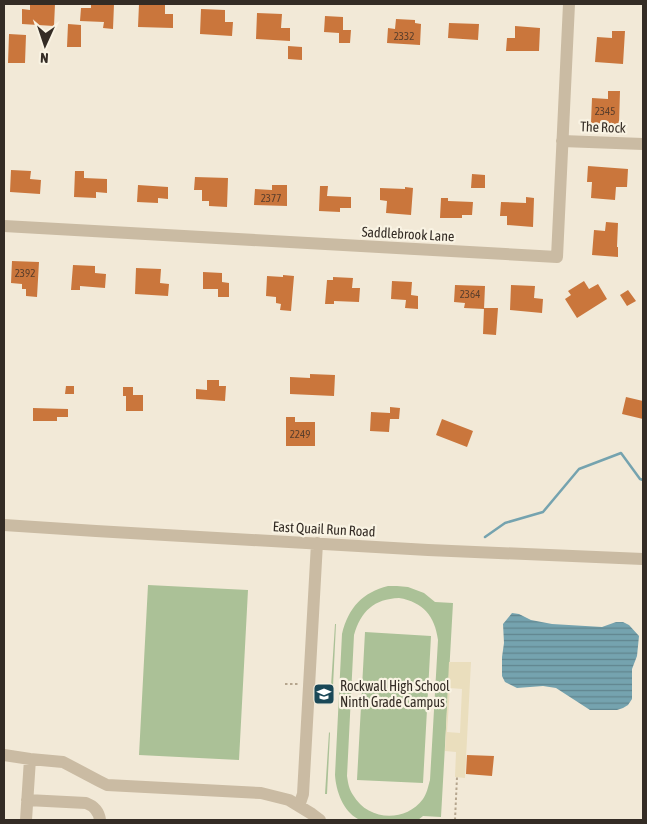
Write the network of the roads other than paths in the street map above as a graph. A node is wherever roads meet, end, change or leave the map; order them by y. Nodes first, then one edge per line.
1 (569, 4) edge
2 (562, 141) junction
3 (643, 144) edge
4 (4, 226) edge
5 (4, 525) edge
6 (317, 543) junction
7 (643, 560) edge
8 (4, 755) edge
9 (30, 760) junction
10 (27, 800) junction
11 (299, 806) junction
12 (26, 820) edge
13 (100, 820) edge
14 (320, 820) edge

1 - 2 street, Saddlebrook Lane
2 - 3 street, The Rock
2 - 4 street, Saddlebrook Lane
5 - 6 street, East Quail Run Road
6 - 7 street, East Quail Run Road
6 - 11 street
8 - 9 street
9 - 10 street
9 - 11 street
10 - 12 street
10 - 13 street
11 - 14 street

